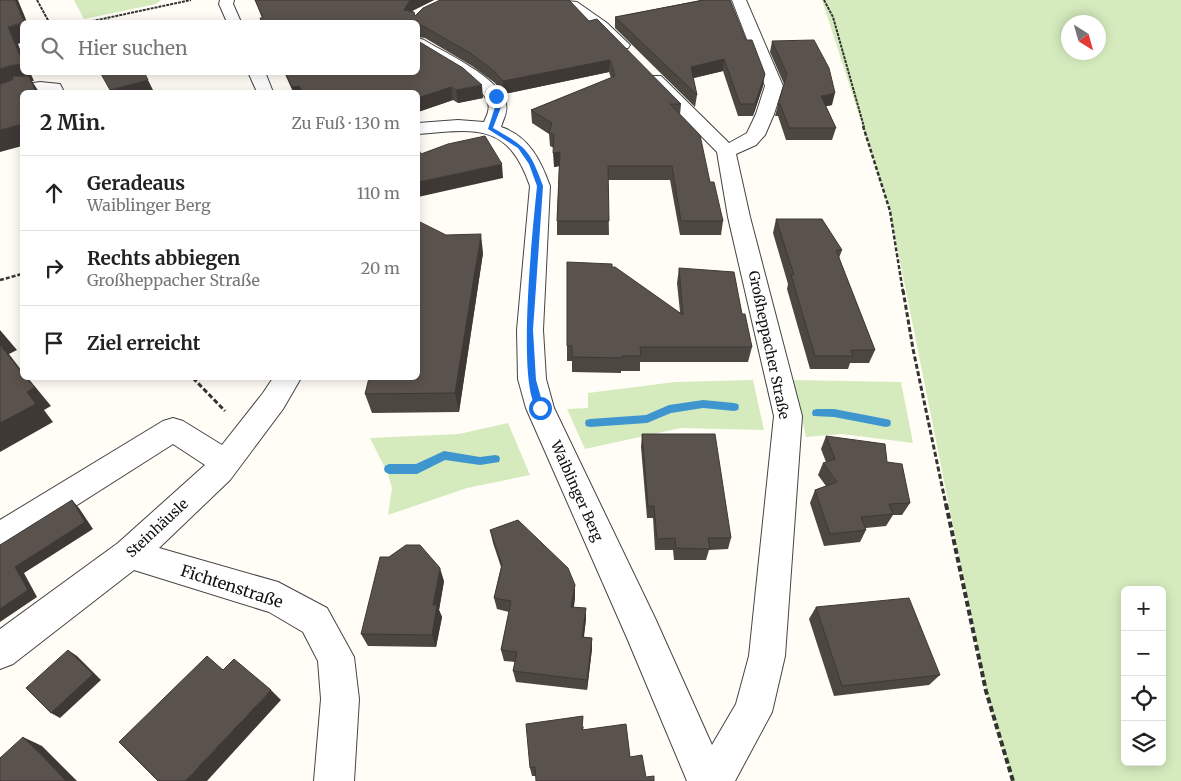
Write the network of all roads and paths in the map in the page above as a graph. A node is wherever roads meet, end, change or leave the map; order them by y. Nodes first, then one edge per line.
1 (38, 0) edge
2 (191, 0) edge
3 (227, 0) edge
4 (564, 0) edge
5 (739, 0) edge
6 (824, 0) edge
7 (48, 20) edge
8 (97, 20) edge
9 (233, 20) edge
10 (420, 44) edge
11 (257, 75) edge
12 (23, 90) edge
13 (54, 90) edge
14 (264, 90) edge
15 (20, 91) edge
16 (5, 109) edge
17 (490, 129) junction
18 (420, 130) edge
19 (726, 151) junction
20 (20, 275) edge
21 (0, 280) edge
22 (194, 380) edge
23 (287, 380) edge
24 (248, 434) junction
25 (225, 462) junction
26 (0, 537) edge
27 (130, 554) junction
28 (0, 651) edge
29 (334, 781) edge
30 (707, 781) edge
31 (713, 781) edge
32 (1013, 781) edge

1 - 7 path
2 - 8 path
3 - 9 street
4 - 19 street
5 - 19 street
6 - 32 path
10 - 17 street
11 - 14 street
12 - 13 street
15 - 16 street
17 - 18 street, Waiblinger Berg
17 - 30 street, Waiblinger Berg
19 - 31 street, Großheppacher Straße
20 - 21 path
22 - 24 path
23 - 24 street, Steinhäusle
24 - 25 street, Steinhäusle
25 - 26 street
25 - 27 street, Steinhäusle
27 - 28 street, Steinhäusle
27 - 29 street, Fichtenstraße

